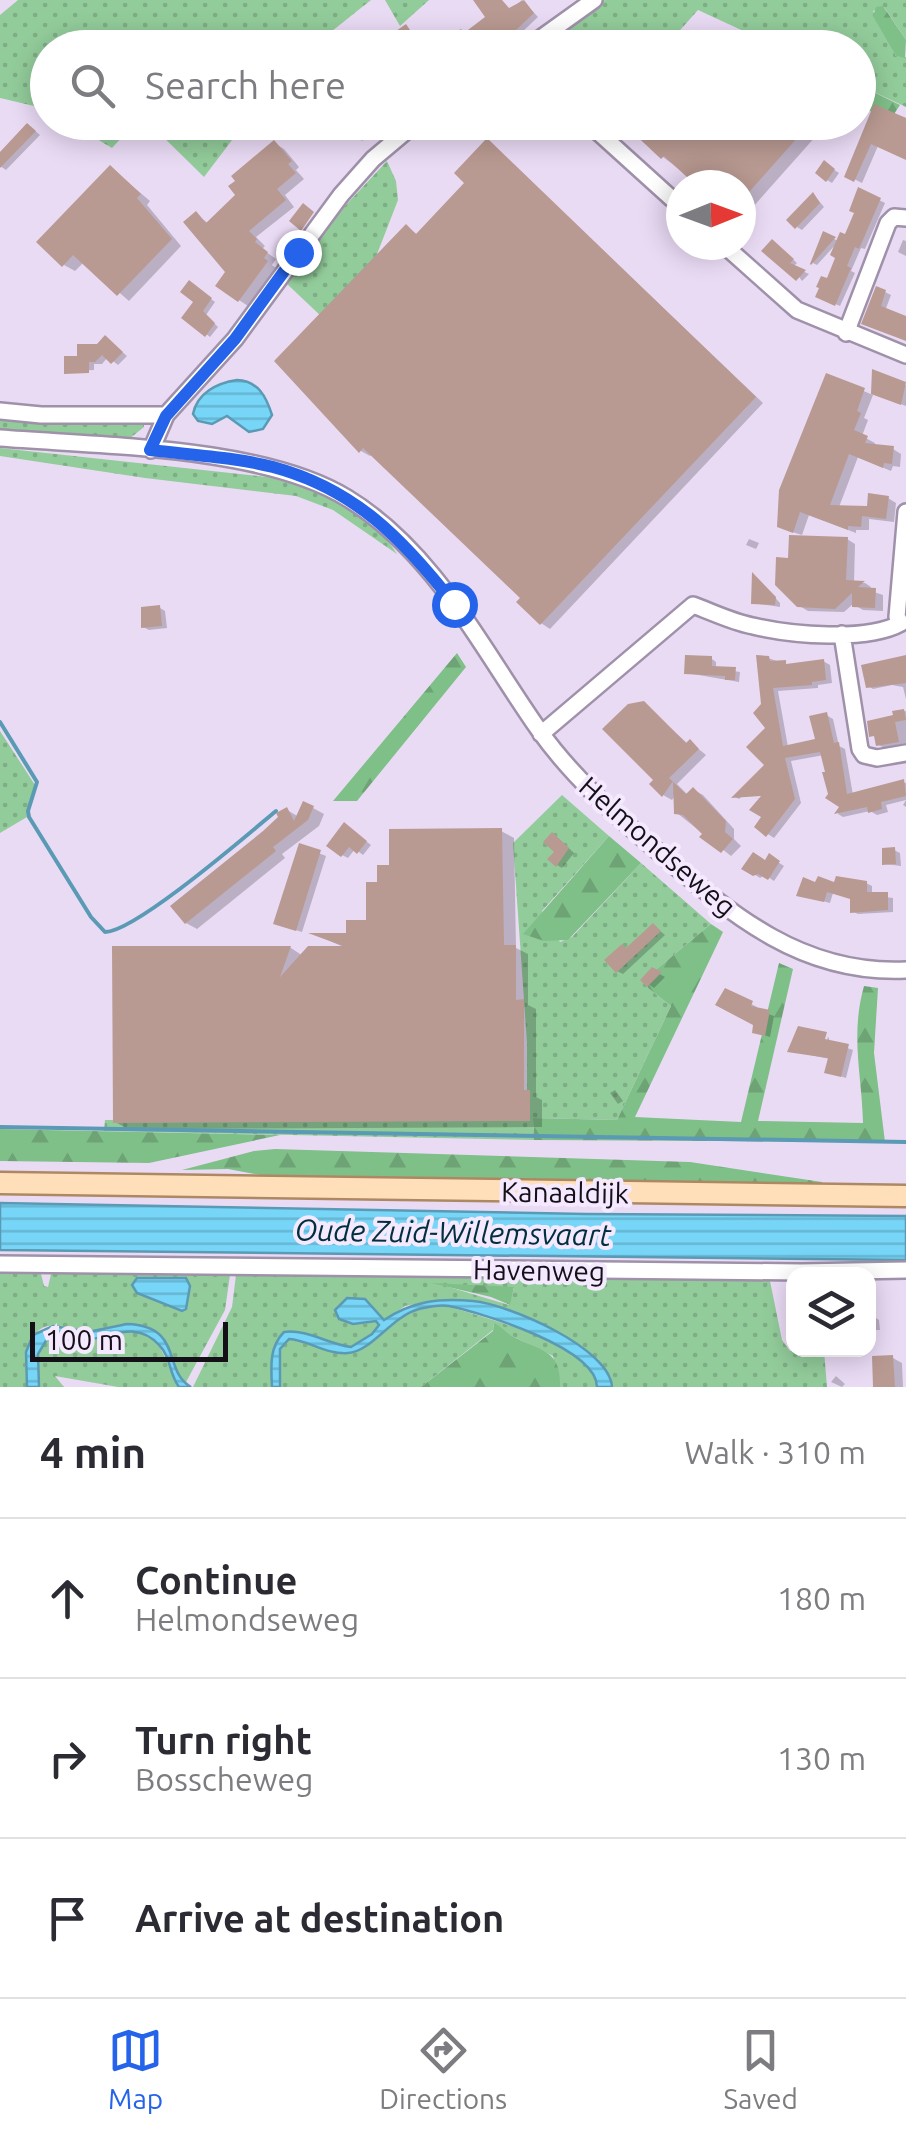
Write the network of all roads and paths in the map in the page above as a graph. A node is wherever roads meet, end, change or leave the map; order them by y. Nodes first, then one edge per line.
1 (594, 0) edge
2 (552, 30) edge
3 (396, 140) edge
4 (608, 140) edge
5 (666, 193) edge
6 (906, 218) edge
7 (741, 260) edge
8 (846, 333) junction
9 (906, 355) edge
10 (0, 411) edge
11 (166, 416) junction
12 (0, 438) edge
13 (150, 450) junction
14 (906, 512) edge
15 (904, 625) edge
16 (842, 634) junction
17 (541, 734) junction
18 (906, 752) edge
19 (906, 970) edge
20 (0, 1183) edge
21 (906, 1196) edge
22 (0, 1264) edge
23 (906, 1270) edge

1 - 2 street
3 - 11 street
4 - 5 street
6 - 8 street
7 - 8 street
8 - 9 street
10 - 11 street
11 - 13 street
12 - 13 street, Helmondseweg
13 - 17 street, Helmondseweg
14 - 15 street
15 - 16 street
16 - 17 street
16 - 18 street
17 - 19 street, Helmondseweg
20 - 21 main road, Kanaaldijk
22 - 23 street, Havenweg

